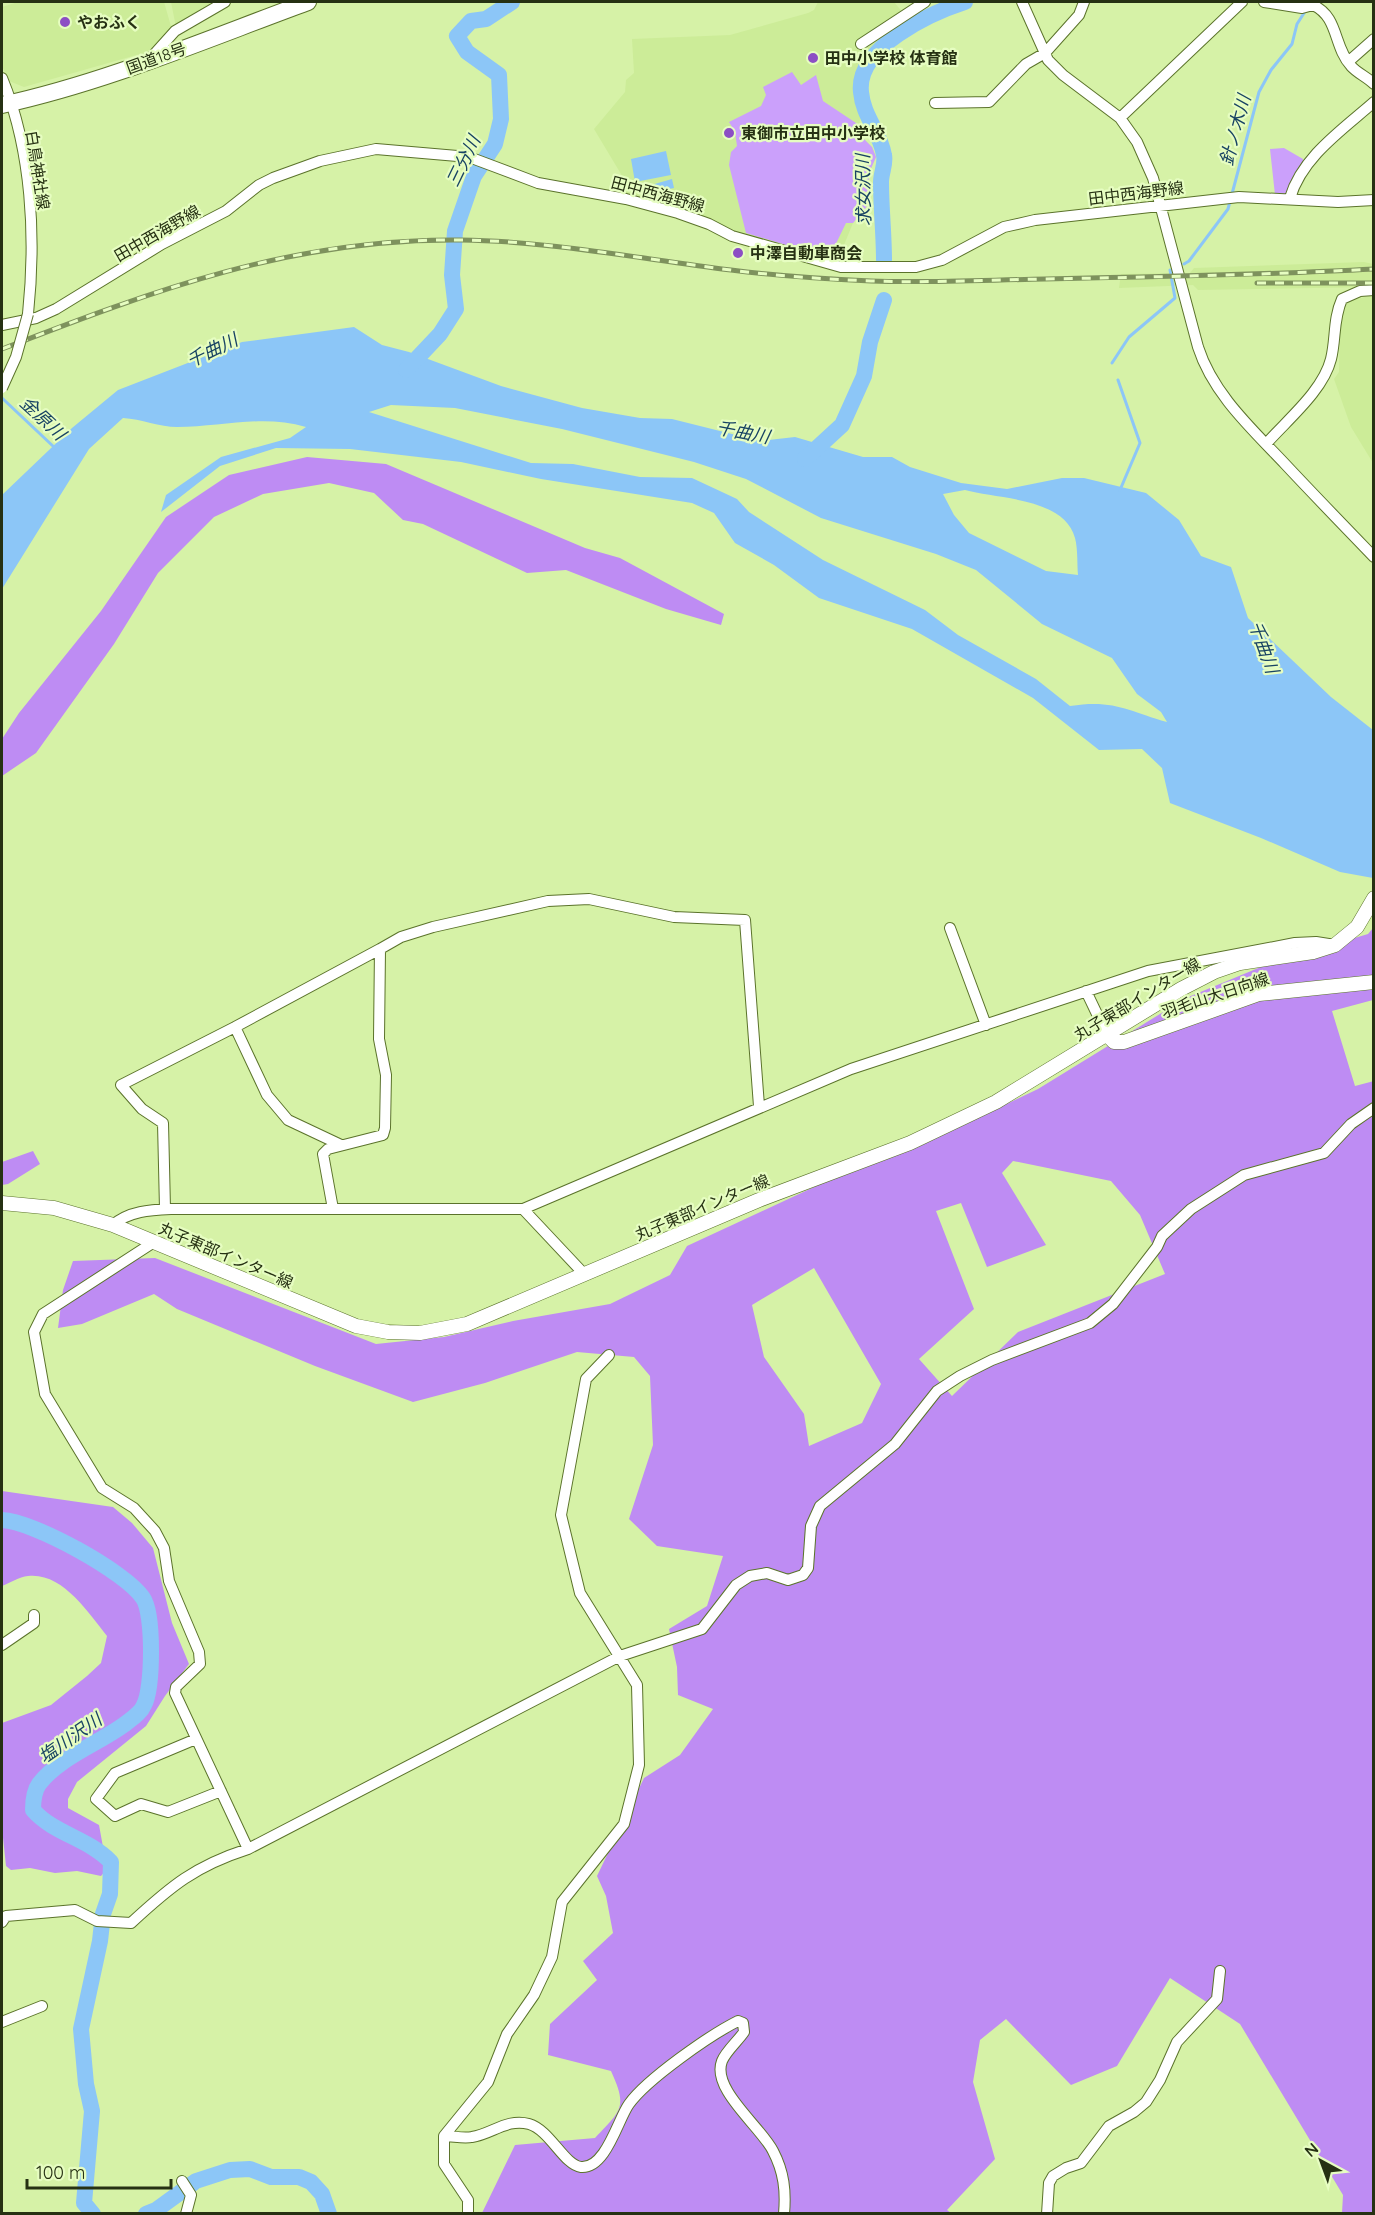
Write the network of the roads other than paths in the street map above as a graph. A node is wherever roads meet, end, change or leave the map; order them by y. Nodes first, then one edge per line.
1 (225, 2) edge
2 (308, 2) edge
3 (925, 2) edge
4 (1022, 2) edge
5 (1084, 2) edge
6 (1242, 2) edge
7 (1264, 2) edge
8 (1374, 39) edge
9 (861, 44) dead end
10 (1045, 53) junction
11 (147, 62) junction
12 (1348, 62) junction
13 (2, 78) edge
14 (1374, 84) edge
15 (1374, 102) edge
16 (935, 103) dead end
17 (7, 104) edge
18 (1120, 118) junction
19 (1290, 198) junction
20 (1374, 200) edge
21 (1159, 206) junction
22 (1374, 290) edge
23 (2, 325) edge
24 (2, 388) edge
25 (1266, 444) junction
26 (1374, 556) edge
27 (1374, 898) edge
28 (950, 928) dead end
29 (1335, 945) junction
30 (380, 949) junction
31 (1374, 982) edge
32 (1086, 991) junction
33 (986, 1025) junction
34 (235, 1027) junction
35 (1107, 1035) junction
36 (759, 1106) junction
37 (1374, 1108) edge
38 (340, 1145) junction
39 (2, 1203) edge
40 (165, 1209) junction
41 (333, 1209) junction
42 (523, 1209) junction
43 (113, 1225) junction
44 (154, 1242) junction
45 (585, 1275) junction
46 (609, 1354) dead end
47 (34, 1615) dead end
48 (2, 1645) edge
49 (620, 1656) junction
50 (196, 1739) junction
51 (221, 1791) junction
52 (248, 1848) junction
53 (3, 1916) edge
54 (1220, 1971) dead end
55 (42, 2006) dead end
56 (2, 2022) edge
57 (444, 2136) junction
58 (182, 2181) dead end
59 (186, 2214) edge
60 (468, 2214) edge
61 (784, 2214) edge
62 (1047, 2214) edge

1 - 11 street
2 - 11 highway, 国道18号
3 - 9 street
4 - 10 street
5 - 10 street
6 - 18 street
7 - 12 street
8 - 12 street
10 - 16 street
10 - 18 street
11 - 17 highway, 国道18号
12 - 14 street
13 - 17 street, 白鳥神社線
15 - 19 street
17 - 24 street, 白鳥神社線, bridge
18 - 21 street
19 - 20 street, 田中西海野線
19 - 21 street, 田中西海野線
21 - 23 street, 田中西海野線
21 - 25 street
22 - 25 street
25 - 26 street
27 - 29 main road, 丸子東部インター線
28 - 33 street
29 - 32 street
29 - 35 main road, 丸子東部インター線
30 - 34 street
30 - 36 street
30 - 38 street
31 - 35 main road, 羽毛山大日向線
32 - 33 street
32 - 35 street
33 - 36 street
34 - 38 street
34 - 40 street
35 - 45 main road, 丸子東部インター線
36 - 42 street
37 - 49 street
38 - 41 street
39 - 43 main road, 丸子東部インター線
40 - 41 street
40 - 43 street
41 - 42 street
42 - 45 street
43 - 44 main road, 丸子東部インター線
44 - 45 main road, 丸子東部インター線
44 - 50 street
46 - 49 street
47 - 48 street
49 - 52 street
49 - 57 street
50 - 51 street
50 - 51 street
51 - 52 street
52 - 53 street
54 - 62 street
55 - 56 street
57 - 60 street
57 - 61 street
58 - 59 street

